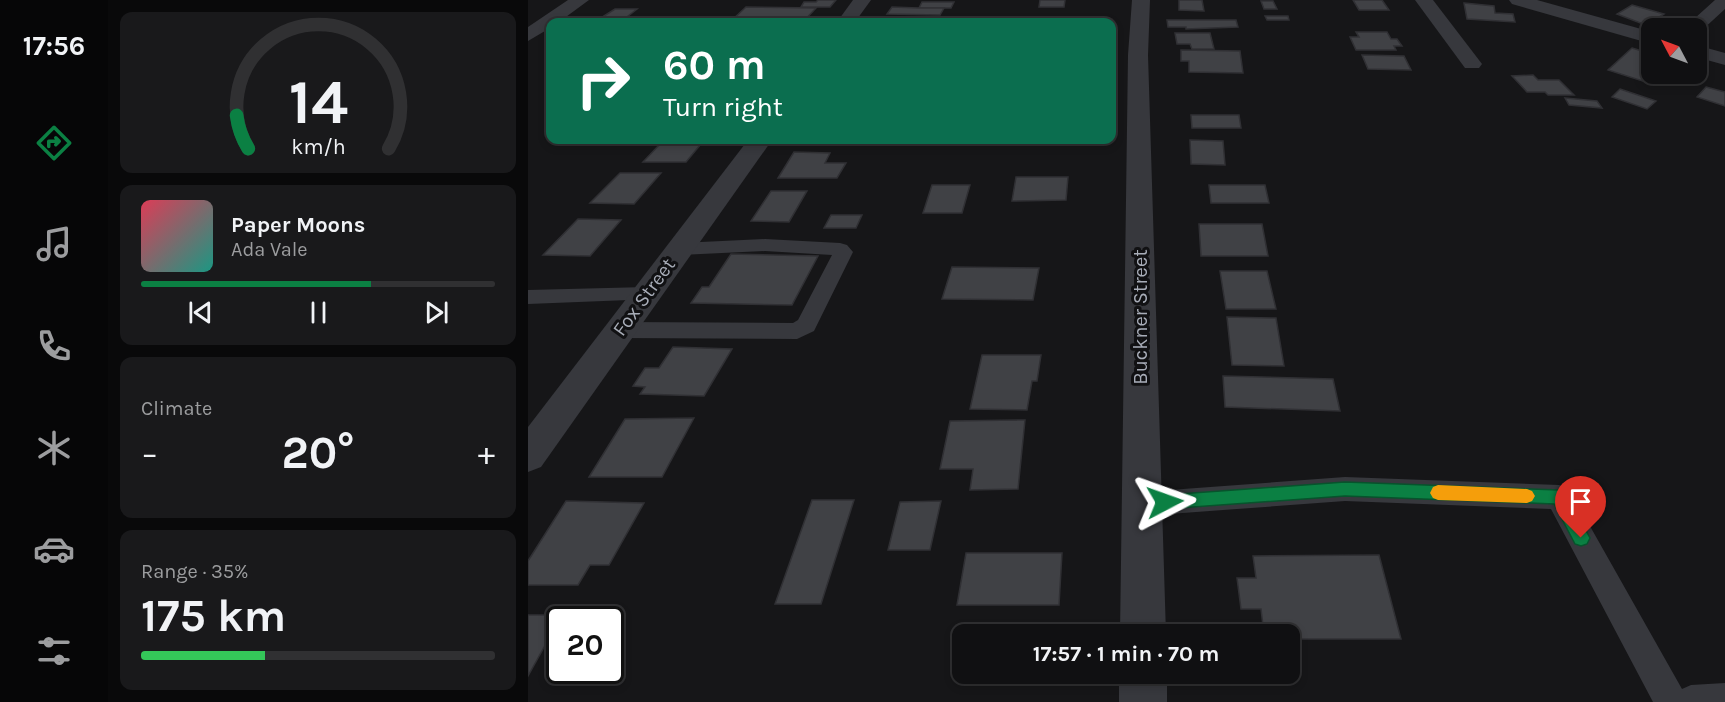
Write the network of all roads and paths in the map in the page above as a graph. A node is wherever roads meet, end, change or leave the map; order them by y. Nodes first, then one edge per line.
1 (580, 0) edge
2 (862, 0) edge
3 (1141, 0) edge
4 (1424, 0) edge
5 (1518, 0) edge
6 (1725, 0) edge
7 (553, 18) edge
8 (849, 18) edge
9 (1704, 18) edge
10 (546, 23) edge
11 (528, 35) edge
12 (1641, 35) edge
13 (1707, 54) edge
14 (1725, 59) edge
15 (1472, 64) dead end
16 (757, 144) edge
17 (680, 249) junction
18 (647, 294) junction
19 (528, 297) edge
20 (620, 330) junction
21 (528, 456) edge
22 (1142, 504) junction
23 (1143, 624) edge
24 (1143, 684) edge
25 (1725, 700) edge
26 (1143, 702) edge
27 (1671, 702) edge
28 (1691, 702) edge

1 - 7 street
2 - 8 street
3 - 22 street, Buckner Street
4 - 15 street
5 - 12 street
6 - 9 street
10 - 11 street
13 - 14 street
16 - 17 street, Fox Street
17 - 18 street, Fox Street
17 - 20 lane
18 - 19 lane
18 - 20 street, Fox Street
20 - 21 street, Fox Street
22 - 23 street, Buckner Street
22 - 27 lane
24 - 26 street
25 - 28 lane

